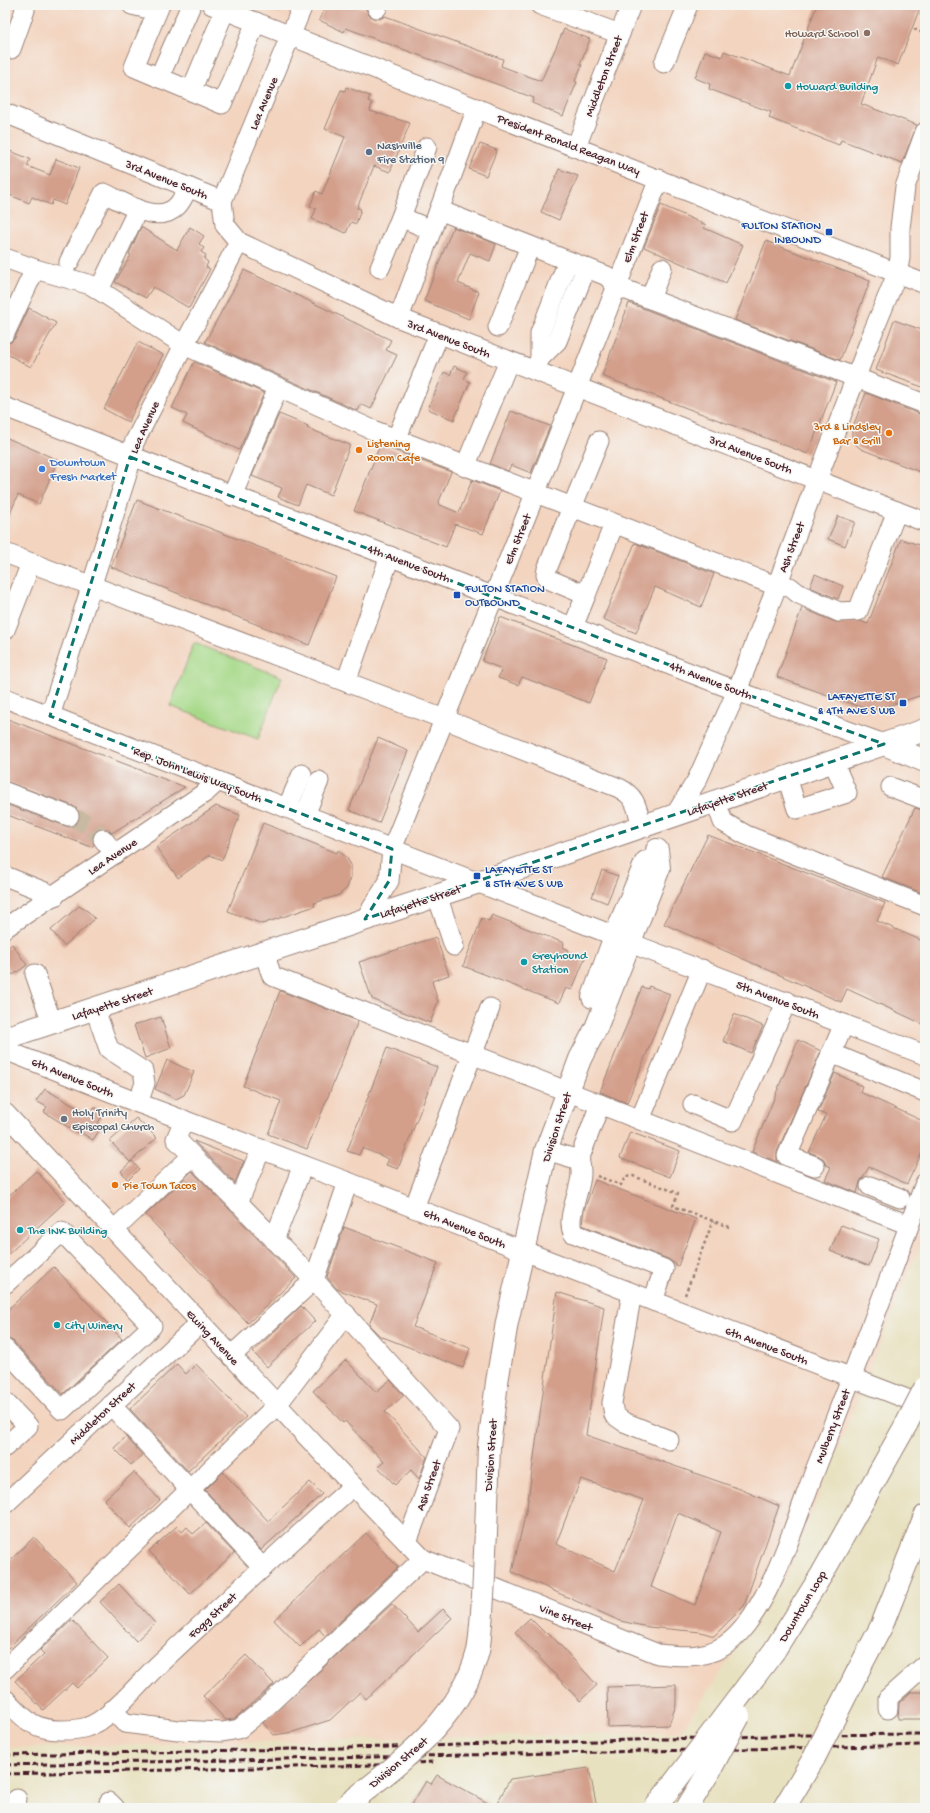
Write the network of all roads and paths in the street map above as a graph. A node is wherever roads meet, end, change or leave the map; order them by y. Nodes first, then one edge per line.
1 (24, 5) edge
2 (132, 5) edge
3 (191, 5) edge
4 (303, 5) edge
5 (540, 5) edge
6 (631, 5) edge
7 (688, 5) edge
8 (219, 7) edge
9 (158, 8) edge
10 (920, 14) dead end
11 (925, 16) edge
12 (256, 22) junction
13 (914, 29) dead end
14 (620, 34) junction
15 (925, 34) edge
16 (291, 36) junction
17 (10, 49) dead end
18 (664, 63) dead end
19 (159, 78) junction
20 (191, 91) junction
21 (477, 108) junction
22 (5, 113) edge
23 (925, 132) edge
24 (427, 147) dead end
25 (576, 147) junction
26 (659, 179) junction
27 (188, 187) junction
28 (222, 201) junction
29 (138, 209) junction
30 (439, 210) junction
31 (401, 216) junction
32 (432, 230) junction
33 (239, 242) junction
34 (530, 246) junction
35 (5, 258) edge
36 (568, 261) junction
37 (69, 262) dead end
38 (380, 268) dead end
39 (586, 268) junction
40 (662, 268) dead end
41 (35, 269) junction
42 (897, 274) junction
43 (925, 284) edge
44 (616, 286) junction
45 (99, 290) junction
46 (650, 299) junction
47 (399, 318) junction
48 (498, 327) dead end
49 (5, 333) edge
50 (440, 334) junction
51 (184, 345) junction
52 (509, 361) junction
53 (537, 365) junction
54 (856, 378) junction
55 (577, 387) junction
56 (278, 388) junction
57 (925, 404) edge
58 (5, 407) edge
59 (396, 440) junction
60 (598, 441) dead end
61 (130, 457) junction
62 (465, 467) junction
63 (818, 479) junction
64 (535, 494) junction
65 (232, 496) junction
66 (570, 508) junction
67 (897, 511) junction
68 (925, 522) edge
69 (614, 524) junction
70 (5, 553) edge
71 (390, 556) junction
72 (31, 563) junction
73 (90, 586) junction
74 (776, 586) junction
75 (586, 595) junction
76 (494, 596) junction
77 (573, 627) junction
78 (5, 630) edge
79 (346, 682) junction
80 (736, 691) junction
81 (5, 698) edge
82 (50, 716) junction
83 (444, 719) junction
84 (925, 730) edge
85 (884, 744) junction
86 (833, 761) junction
87 (925, 761) edge
88 (302, 774) dead end
89 (787, 777) junction
90 (218, 781) junction
91 (319, 781) dead end
92 (891, 787) dead end
93 (5, 792) edge
94 (925, 800) edge
95 (716, 802) junction
96 (287, 808) junction
97 (305, 815) junction
98 (675, 815) junction
99 (69, 816) tunnel mouth
100 (642, 826) junction
101 (103, 839) tunnel mouth
102 (392, 849) junction
103 (115, 854) junction
104 (5, 876) edge
105 (477, 882) junction
106 (437, 895) junction
107 (55, 896) junction
108 (925, 906) edge
109 (365, 919) junction
110 (5, 928) edge
111 (623, 939) junction
112 (454, 946) dead end
113 (264, 953) junction
114 (702, 970) junction
115 (35, 974) dead end
116 (787, 1001) junction
117 (490, 1008) dead end
118 (95, 1009) junction
119 (52, 1023) junction
120 (844, 1024) junction
121 (5, 1038) edge
122 (5, 1050) edge
123 (831, 1053) junction
124 (472, 1054) junction
125 (925, 1055) edge
126 (568, 1091) junction
127 (925, 1092) edge
128 (138, 1103) junction
129 (600, 1104) junction
130 (693, 1104) dead end
131 (184, 1120) junction
132 (640, 1120) junction
133 (9, 1124) edge
134 (260, 1149) junction
135 (546, 1150) junction
136 (192, 1156) junction
137 (302, 1165) junction
138 (581, 1165) junction
139 (815, 1166) dead end
140 (348, 1182) junction
141 (925, 1183) edge
142 (885, 1192) dead end
143 (238, 1203) junction
144 (414, 1208) junction
145 (876, 1212) junction
146 (713, 1221) junction
147 (909, 1225) junction
148 (732, 1228) dead end
149 (114, 1230) junction
150 (274, 1240) junction
151 (524, 1251) junction
152 (314, 1280) junction
153 (5, 1284) edge
154 (632, 1292) junction
155 (684, 1298) dead end
156 (653, 1301) junction
157 (346, 1314) junction
158 (200, 1323) junction
159 (5, 1349) edge
160 (231, 1356) junction
161 (852, 1378) junction
162 (925, 1388) edge
163 (5, 1402) edge
164 (110, 1405) junction
165 (277, 1405) junction
166 (925, 1406) edge
167 (669, 1440) dead end
168 (5, 1447) edge
169 (352, 1486) junction
170 (190, 1490) junction
171 (5, 1504) edge
172 (925, 1516) edge
173 (407, 1542) junction
174 (424, 1559) junction
175 (263, 1568) junction
176 (712, 1652) joint
177 (774, 1652) junction
178 (925, 1665) edge
179 (5, 1670) edge
180 (5, 1699) edge
181 (888, 1709) dead end
182 (112, 1710) junction
183 (814, 1758) junction
184 (345, 1806) edge
185 (655, 1808) edge
186 (687, 1808) edge
187 (784, 1808) edge
188 (797, 1808) edge

1 - 17 street
2 - 9 street
3 - 19 street
4 - 16 street, Lea Avenue
5 - 14 street
6 - 14 street, Middleton Street
7 - 18 street
8 - 12 street, President Ronald Reagan Way
8 - 20 street
9 - 19 street
10 - 11 path
12 - 16 street, President Ronald Reagan Way
12 - 20 street
13 - 15 path
14 - 25 street, Middleton Street
16 - 21 street, President Ronald Reagan Way
16 - 28 street, Lea Avenue
19 - 20 street
21 - 25 street, President Ronald Reagan Way
21 - 30 street
22 - 27 street, 3rd Avenue South
23 - 42 street, Ash Street
24 - 31 street
25 - 26 street, President Ronald Reagan Way
26 - 42 street, President Ronald Reagan Way
26 - 44 street, Elm Street
27 - 28 street, 3rd Avenue South
27 - 29 street
28 - 33 street, 3rd Avenue South
29 - 37 street
29 - 45 street
30 - 32 street
30 - 34 street
31 - 32 street
31 - 38 street
32 - 47 street
33 - 47 street, 3rd Avenue South
33 - 51 street, Lea Avenue
34 - 36 street
34 - 48 street
35 - 41 street
36 - 39 street
36 - 53 street
39 - 44 street
39 - 53 street
40 - 46 street
41 - 45 street
41 - 49 street
42 - 43 street, President Ronald Reagan Way
42 - 54 street, Ash Street
44 - 46 street
44 - 55 street, Elm Street
45 - 51 street
46 - 54 street
47 - 50 street, 3rd Avenue South
50 - 52 street, 3rd Avenue South
50 - 59 street
51 - 56 street
51 - 61 street, Lea Avenue
52 - 53 street, 3rd Avenue South
52 - 62 street
53 - 55 street, 3rd Avenue South
54 - 57 street
54 - 63 street, Ash Street
55 - 63 street, 3rd Avenue South
55 - 64 street, Elm Street
56 - 59 street
56 - 65 street
58 - 61 street, 4th Avenue South
59 - 62 street
60 - 66 street
61 - 65 street, 4th Avenue South
61 - 73 street, Lea Avenue
62 - 64 street
63 - 67 street, 3rd Avenue South
63 - 74 street, Ash Street
64 - 66 street
64 - 76 street, Elm Street
65 - 71 street, 4th Avenue South
66 - 69 street
66 - 75 street
67 - 68 street, 3rd Avenue South
67 - 74 street
69 - 74 street
69 - 75 street
70 - 72 street
71 - 76 street, 4th Avenue South
71 - 79 street
72 - 73 street
72 - 78 street
73 - 79 street
73 - 82 street, Lea Avenue
74 - 80 street, Ash Street
75 - 77 street
76 - 77 street, 4th Avenue South
76 - 83 street, Elm Street
77 - 80 street, 4th Avenue South
79 - 83 street
80 - 85 street, 4th Avenue South
80 - 98 street, Ash Street
81 - 82 street, Rep. John Lewis Way South
82 - 90 street, Rep. John Lewis Way South
83 - 100 street
83 - 102 street, Elm Street
84 - 85 main road, Lafayette Street
85 - 86 main road, Lafayette Street
85 - 87 main road, 4th Avenue South
86 - 89 main road, Lafayette Street
86 - 89 street
88 - 96 street
89 - 95 main road, Lafayette Street
90 - 96 street, Rep. John Lewis Way South
90 - 103 street, Lea Avenue
91 - 97 street
92 - 94 street
93 - 99 street
95 - 98 main road, Lafayette Street
95 - 108 street
96 - 97 street, Rep. John Lewis Way South
97 - 102 street, Rep. John Lewis Way South
98 - 100 main road, Lafayette Street
98 - 111 main road, Division Street
100 - 105 main road, Lafayette Street
101 - 103 street
102 - 105 street, 5th Avenue South
102 - 109 street, Elm Street
103 - 107 street, Lea Avenue
104 - 107 street
105 - 106 main road, Lafayette Street
105 - 111 street, 5th Avenue South
106 - 109 main road, Lafayette Street
106 - 112 street
107 - 110 street, Lea Avenue
109 - 113 main road, Lafayette Street
111 - 114 street, 5th Avenue South
111 - 126 main road, Division Street
113 - 118 main road, Lafayette Street
113 - 124 street
114 - 116 street, 5th Avenue South
114 - 132 street
115 - 119 street
116 - 120 street, 5th Avenue South
116 - 130 street
117 - 124 street
118 - 119 main road, Lafayette Street
118 - 128 street
119 - 121 main road, Lafayette Street
120 - 123 street
120 - 125 street, 5th Avenue South
122 - 128 street, 6th Avenue South
123 - 127 street
123 - 139 street
124 - 126 street
124 - 144 street
126 - 129 street
126 - 135 main road, Division Street
128 - 131 street, 6th Avenue South
129 - 132 street
129 - 138 street
131 - 134 street, 6th Avenue South
131 - 136 street
132 - 145 street
133 - 149 street, Ewing Avenue
134 - 137 street, 6th Avenue South
134 - 143 street
135 - 138 street
135 - 151 main road, Division Street
136 - 143 street
136 - 149 street
137 - 140 street, 6th Avenue South
137 - 150 street
138 - 146 path
138 - 156 street
140 - 144 street, 6th Avenue South
140 - 152 street
141 - 147 street, Mulberry Street
142 - 145 street
143 - 150 street
144 - 151 street, 6th Avenue South
145 - 147 street
146 - 148 path
146 - 155 path
147 - 161 street, Mulberry Street
149 - 158 street, Ewing Avenue
150 - 152 street
151 - 154 street, 6th Avenue South
151 - 184 main road, Division Street, bridge
152 - 157 street
152 - 160 street
153 - 159 street
154 - 156 street, 6th Avenue South
154 - 167 street
156 - 161 street, 6th Avenue South
157 - 165 street
157 - 173 street, Ash Street
158 - 160 street, Ewing Avenue
158 - 164 street, Middleton Street
160 - 165 street, Ewing Avenue
161 - 166 street, 6th Avenue South
161 - 176 street, Mulberry Street
162 - 177 main road, Downtown Loop, bridge
163 - 168 street
164 - 170 street
164 - 171 street, Middleton Street
165 - 169 street, Ewing Avenue
165 - 170 street
169 - 173 street, Ewing Avenue
169 - 175 street, Fogg Street
170 - 175 street
170 - 179 street
172 - 183 main road, bridge
173 - 174 street, Ewing Avenue
174 - 176 street, Vine Street
174 - 182 street
175 - 182 street, Fogg Street
177 - 185 main road, Downtown Loop, bridge
177 - 186 main road, bridge
178 - 181 street
180 - 182 street, Fogg Street
183 - 187 main road
183 - 188 main road

